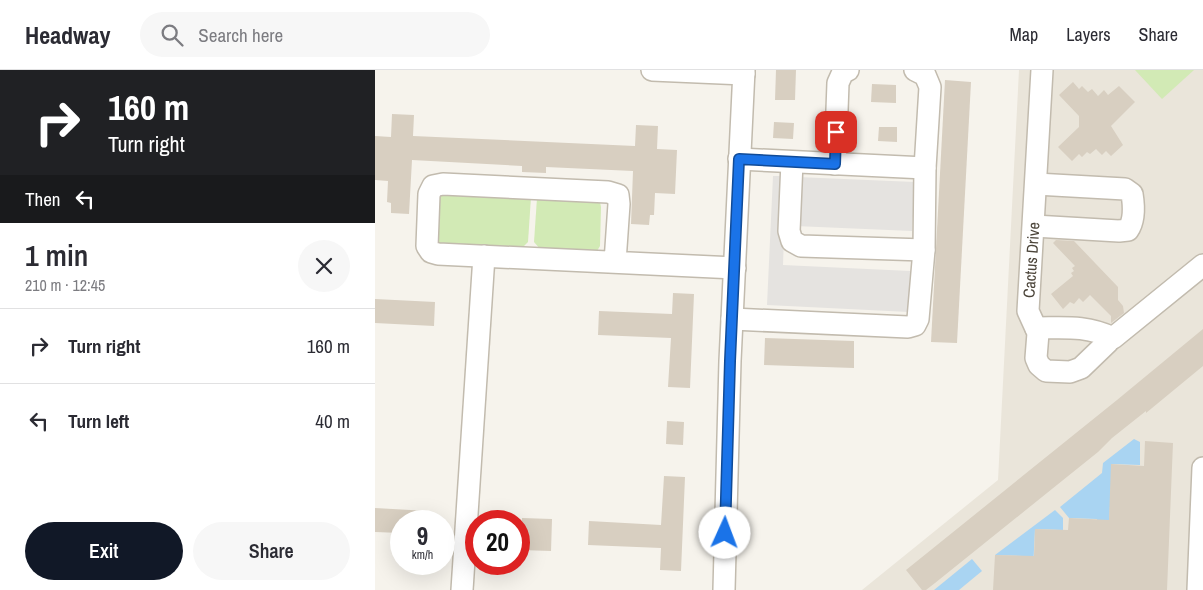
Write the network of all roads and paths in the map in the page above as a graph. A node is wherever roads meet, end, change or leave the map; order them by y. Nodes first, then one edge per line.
1 (652, 70) edge
2 (848, 70) edge
3 (915, 70) edge
4 (1042, 70) edge
5 (744, 72) edge
6 (739, 159) junction
7 (792, 162) junction
8 (835, 164) junction
9 (925, 168) junction
10 (1036, 184) junction
11 (1034, 226) junction
12 (924, 250) junction
13 (484, 256) junction
14 (615, 262) junction
15 (1203, 265) edge
16 (735, 268) junction
17 (732, 319) junction
18 (1036, 328) junction
19 (1110, 340) junction
20 (1203, 468) edge
21 (463, 590) edge
22 (724, 590) edge
23 (1198, 590) edge

1 - 5 street
2 - 8 street
3 - 9 street
4 - 10 street, Cactus Drive
5 - 6 street
6 - 7 street
6 - 16 street
7 - 8 street
7 - 12 street
8 - 9 street
9 - 12 street
10 - 11 street, Cactus Drive
10 - 11 street
11 - 18 street, Cactus Drive
12 - 17 street
13 - 14 street
13 - 14 street
13 - 21 street
14 - 16 street
15 - 19 street
16 - 17 street
17 - 22 street
18 - 19 street
18 - 19 street, Cactus Drive
20 - 23 street

